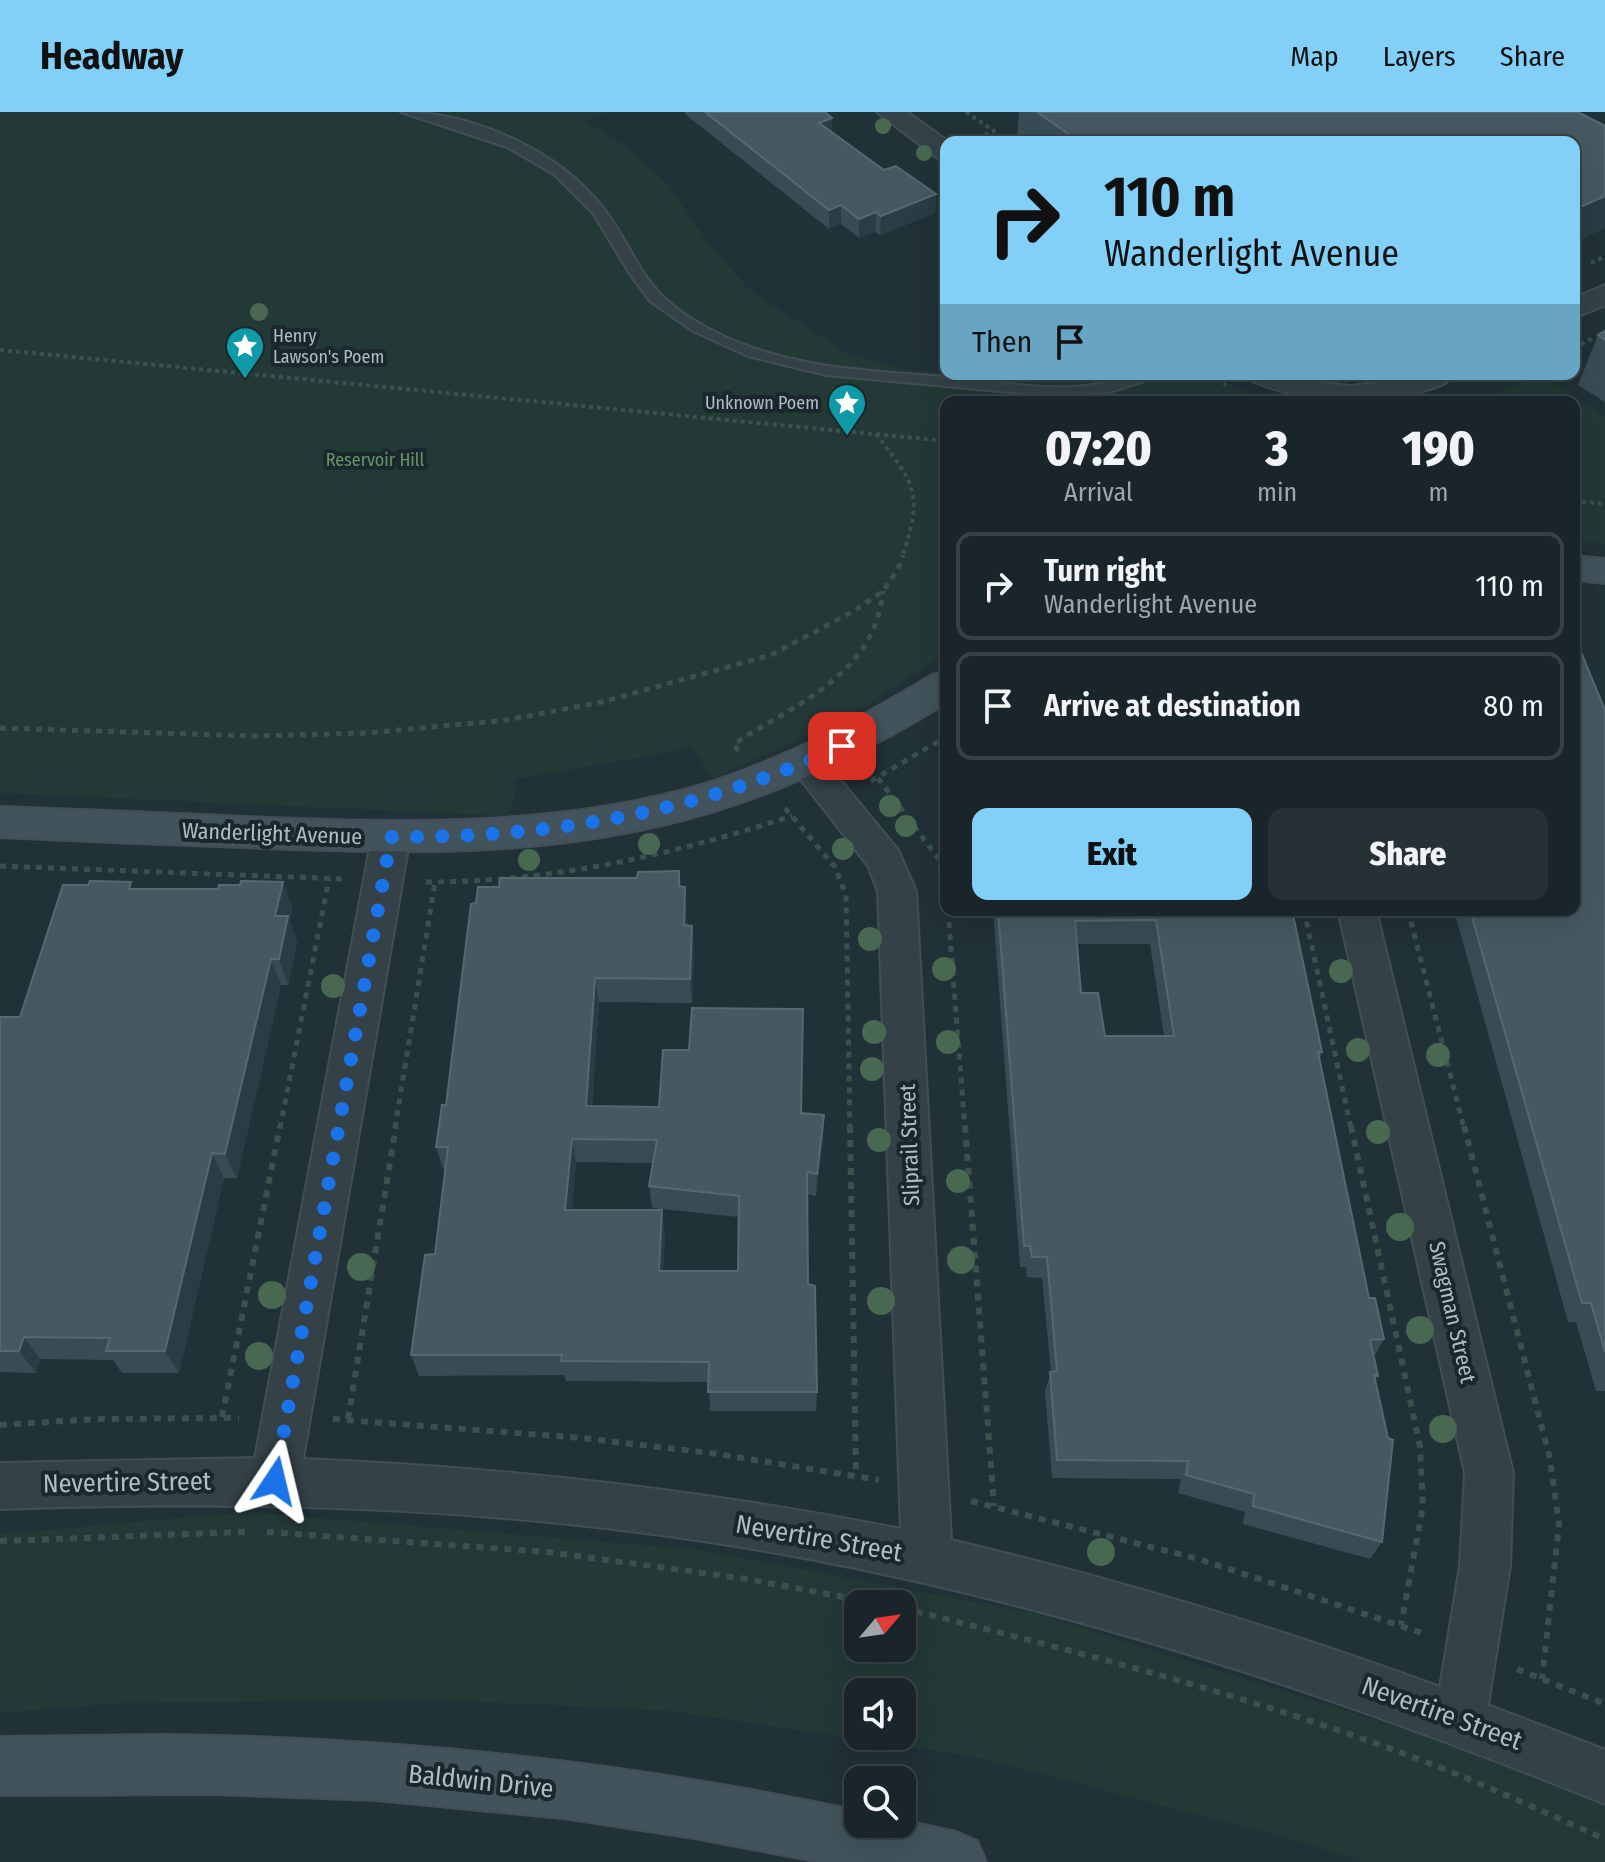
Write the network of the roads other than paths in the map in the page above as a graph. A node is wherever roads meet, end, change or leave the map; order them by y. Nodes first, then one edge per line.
1 (407, 112) edge
2 (890, 112) edge
3 (940, 148) edge
4 (1605, 294) edge
5 (1580, 306) edge
6 (1131, 380) edge
7 (1278, 380) edge
8 (1427, 380) edge
9 (1352, 396) edge
10 (1352, 396) edge
11 (1580, 569) edge
12 (1605, 571) edge
13 (940, 689) edge
14 (806, 763) junction
15 (0, 822) edge
16 (391, 837) junction
17 (1358, 916) edge
18 (275, 1481) junction
19 (0, 1486) edge
20 (927, 1558) junction
21 (1460, 1719) junction
22 (0, 1766) edge
23 (1605, 1777) edge
24 (956, 1862) edge

1 - 6 lane
2 - 3 street
4 - 5 street
7 - 9 street
8 - 10 street
11 - 12 street
13 - 14 street, Wanderlight Avenue
14 - 16 street, Wanderlight Avenue
14 - 20 street, Sliprail Street
15 - 16 street, Wanderlight Avenue
16 - 18 street
17 - 21 street, Swagman Street
18 - 19 street, Nevertire Street
18 - 20 street, Nevertire Street
20 - 21 street, Nevertire Street
21 - 23 street, Nevertire Street
22 - 24 street, Baldwin Drive

